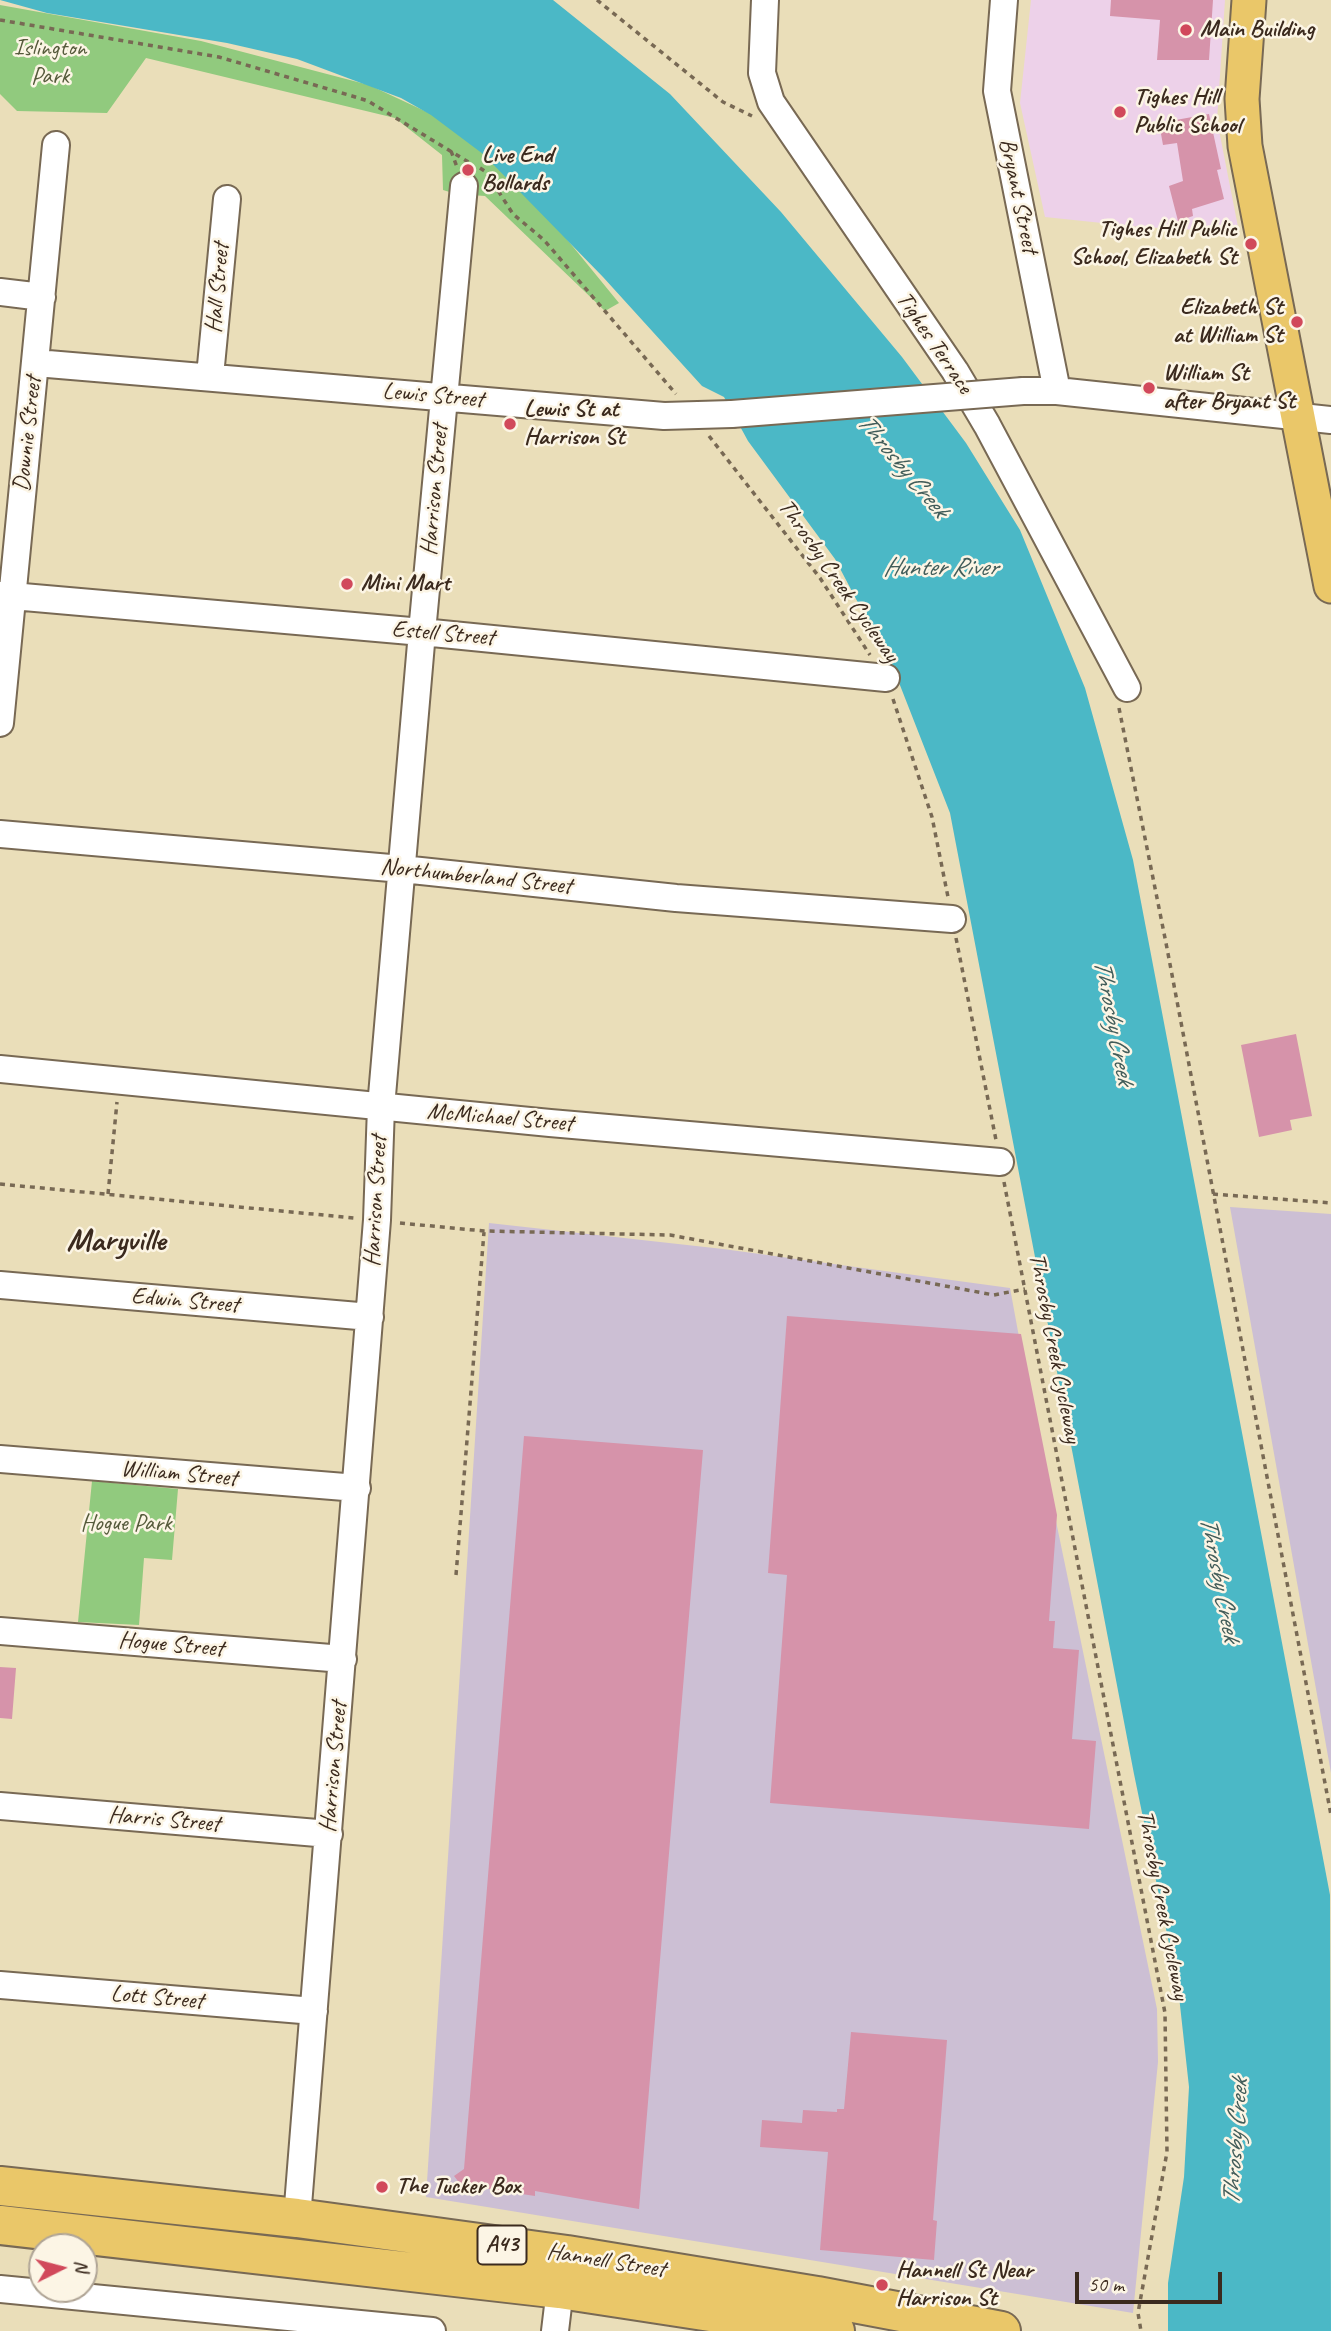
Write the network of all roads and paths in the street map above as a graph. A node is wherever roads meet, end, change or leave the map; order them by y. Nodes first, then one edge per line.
1 (597, 0) edge
2 (765, 0) edge
3 (1004, 0) edge
4 (1249, 0) edge
5 (0, 20) edge
6 (794, 138) junction
7 (56, 145) dead end
8 (464, 186) dead end
9 (227, 199) dead end
10 (0, 292) edge
11 (42, 297) junction
12 (36, 363) junction
13 (210, 376) junction
14 (1040, 390) junction
15 (679, 397) dead end
16 (443, 398) junction
17 (1298, 417) junction
18 (1331, 420) edge
19 (707, 433) dead end
20 (1331, 586) edge
21 (6, 595) edge
22 (422, 632) junction
23 (886, 678) junction
24 (1125, 683) joint
25 (0, 723) edge
26 (0, 834) edge
27 (402, 869) junction
28 (953, 919) junction
29 (0, 1069) edge
30 (119, 1081) junction
31 (381, 1107) junction
32 (1000, 1162) junction
33 (0, 1184) edge
34 (108, 1194) junction
35 (1213, 1194) junction
36 (1331, 1203) edge
37 (377, 1220) junction
38 (484, 1231) junction
39 (0, 1285) edge
40 (1025, 1289) junction
41 (370, 1317) junction
42 (0, 1459) edge
43 (357, 1489) junction
44 (456, 1575) dead end
45 (0, 1631) edge
46 (343, 1659) junction
47 (0, 1806) edge
48 (1331, 1815) edge
49 (329, 1834) junction
50 (0, 1985) edge
51 (314, 2011) junction
52 (0, 2186) edge
53 (297, 2218) junction
54 (0, 2225) edge
55 (0, 2289) edge
56 (560, 2289) junction
57 (432, 2331) edge
58 (555, 2331) edge
59 (835, 2331) edge
60 (1001, 2331) edge
61 (1141, 2331) edge

1 - 6 path
2 - 6 street, Tighes Terrace
3 - 14 street, Bryant Street
4 - 17 main road
5 - 15 path
6 - 24 street, Tighes Terrace
7 - 11 street, Downie Street
8 - 16 street, Harrison Street
9 - 13 street, Hall Street
10 - 11 street
11 - 12 street, Downie Street
12 - 13 street, Lewis Street
12 - 21 street, Downie Street
13 - 16 street, Lewis Street
14 - 16 street, Lewis Street, bridge
14 - 17 street
16 - 22 street, Harrison Street
17 - 18 street
17 - 20 main road
19 - 23 path, Throsby Creek Cycleway
21 - 22 street, Estell Street
21 - 25 street, Downie Street
22 - 23 street, Estell Street
22 - 27 street, Harrison Street
23 - 28 path, Throsby Creek Cycleway
24 - 35 path
26 - 27 street, Northumberland Street
27 - 28 street, Northumberland Street
27 - 31 street, Harrison Street
28 - 32 path, Throsby Creek Cycleway
29 - 30 street, McMichael Street
30 - 31 street, McMichael Street
30 - 34 path
31 - 32 street, McMichael Street
31 - 37 street, Harrison Street
32 - 40 path, Throsby Creek Cycleway
33 - 34 path
34 - 37 path
35 - 36 path
35 - 48 path
37 - 38 path
37 - 41 street, Harrison Street
38 - 40 path
38 - 44 path
39 - 41 street, Edwin Street
40 - 61 path, Throsby Creek Cycleway
41 - 43 street, Harrison Street
42 - 43 street, William Street
43 - 46 street, Harrison Street
45 - 46 street, Hogue Street
46 - 49 street, Harrison Street
47 - 49 street, Harris Street
49 - 51 street, Harrison Street
50 - 51 street, Lott Street
51 - 53 street, Harrison Street
52 - 53 highway, Hannell Street / A43
53 - 60 highway, Hannell Street / A43
54 - 56 highway, Hannell Street / A43
55 - 57 street
56 - 58 street
56 - 59 highway, Hannell Street / A43

